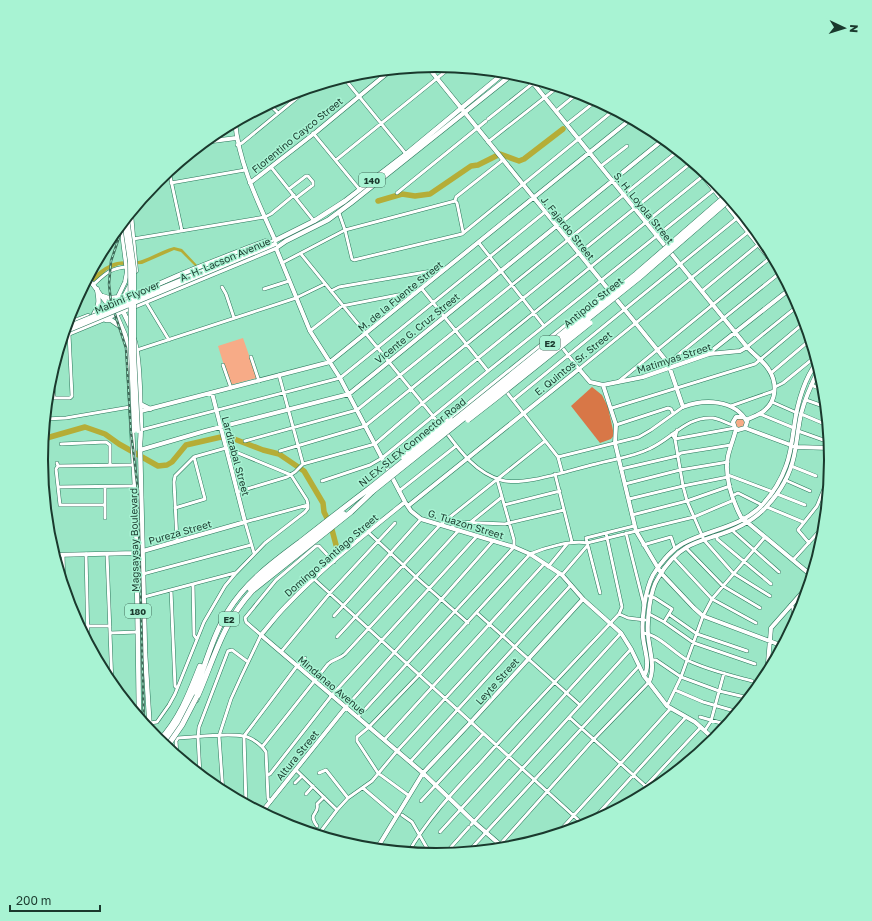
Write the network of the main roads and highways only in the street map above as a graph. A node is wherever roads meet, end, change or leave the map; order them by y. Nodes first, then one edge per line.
1 (499, 78) edge
2 (506, 79) edge
3 (463, 110) junction
4 (716, 192) edge
5 (722, 199) edge
6 (726, 203) edge
7 (756, 240) edge
8 (286, 241) joint
9 (275, 244) junction
10 (669, 250) road end
11 (185, 273) junction
12 (132, 281) road end
13 (92, 283) edge
14 (189, 284) junction
15 (157, 286) junction
16 (140, 293) junction
17 (161, 296) junction
18 (613, 296) road end
19 (120, 304) junction
20 (113, 307) junction
21 (129, 309) junction
22 (123, 312) junction
23 (94, 314) junction
24 (115, 315) junction
25 (126, 318) junction
26 (104, 320) junction
27 (75, 321) edge
28 (73, 325) edge
29 (122, 328) junction
30 (71, 331) edge
31 (71, 332) edge
32 (128, 359) junction
33 (138, 359) junction
34 (140, 404) junction
35 (150, 409) road end
36 (431, 446) junction
37 (372, 489) junction
38 (228, 610) junction
39 (136, 707) edge
40 (150, 722) edge
41 (163, 736) edge
42 (167, 740) edge
43 (168, 741) edge
44 (168, 741) edge

1 - 3 main road, A. H. Lacson Avenue / 140
2 - 3 main road, A. H. Lacson Avenue / 140
3 - 8 main road, A. H. Lacson Avenue / 140
3 - 9 main road, A. H. Lacson Avenue / 140
4 - 7 main road
5 - 37 highway, NLEX-SLEX Connector Road / E2, bridge
6 - 36 highway, NLEX-SLEX Connector Road / E2, bridge
8 - 9 main road, Mabini Flyover / 140
9 - 11 main road, A. H. Lacson Avenue / 140
9 - 14 main road, A. H. Lacson Avenue / 140
9 - 28 main road, Mabini Flyover / 140, bridge
9 - 30 main road, Mabini Flyover / 140, bridge
10 - 36 highway, bridge
11 - 14 main road
11 - 15 main road, A. H. Lacson Avenue / 140
12 - 16 main road
13 - 23 main road
14 - 17 main road, A. H. Lacson Avenue / 140
15 - 16 main road, A. H. Lacson Avenue / 140
15 - 17 main road
16 - 19 main road, A. H. Lacson Avenue / 140
17 - 21 main road, A. H. Lacson Avenue / 140
18 - 37 highway, bridge
19 - 20 main road, A. H. Lacson Avenue / 140
19 - 22 main road, Magsaysay Boulevard
20 - 23 main road, A. H. Lacson Avenue / 140
20 - 24 main road, Magsaysay Boulevard
21 - 22 main road, A. H. Lacson Avenue / 140
21 - 25 main road
22 - 24 main road, A. H. Lacson Avenue / 140
22 - 25 main road, Magsaysay Boulevard
23 - 27 main road, A. H. Lacson Avenue / 140
24 - 26 main road, A. H. Lacson Avenue / 140
24 - 29 main road, Magsaysay Boulevard
25 - 33 main road, Magsaysay Boulevard
26 - 29 main road
26 - 31 main road, A. H. Lacson Avenue / 140
29 - 32 main road, Magsaysay Boulevard
32 - 33 main road
32 - 39 main road, Magsaysay Boulevard / 180
33 - 34 main road, Magsaysay Boulevard
34 - 35 main road
34 - 40 main road, Magsaysay Boulevard / 180
36 - 37 highway, NLEX-SLEX Connector Road / E2, bridge
37 - 38 highway, NLEX-SLEX Connector Road / E2
37 - 43 highway
37 - 44 highway, NLEX-SLEX Connector Road / E2, bridge
38 - 41 highway
38 - 42 highway, NLEX-SLEX Connector Road

